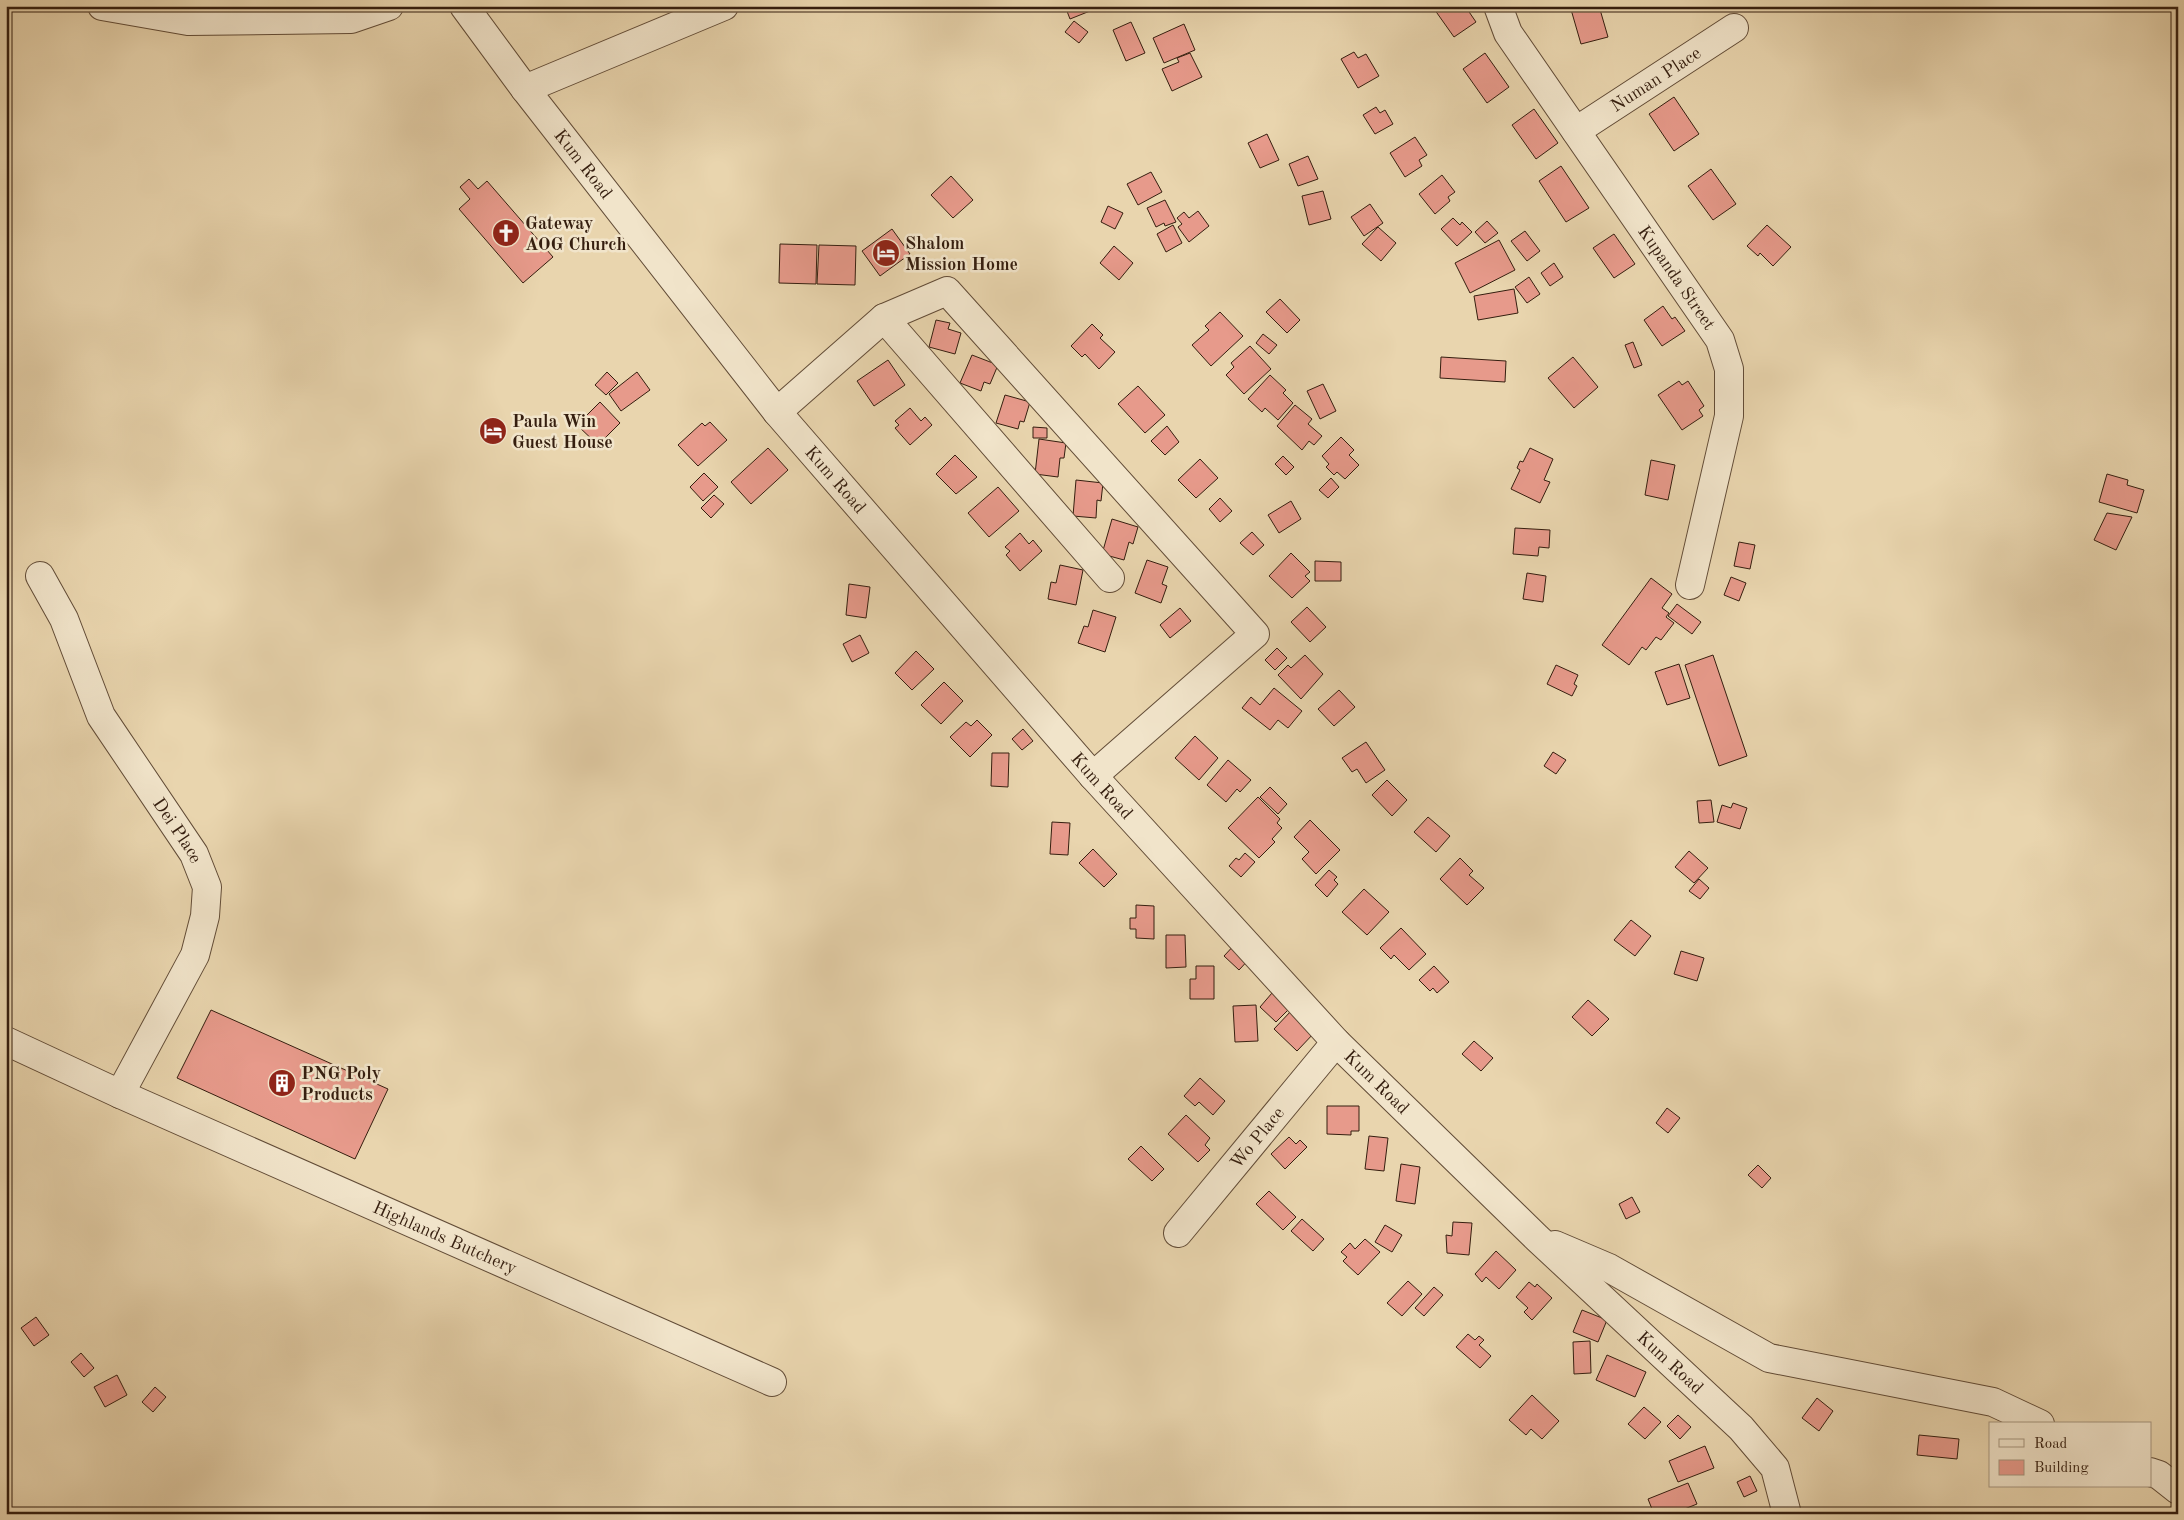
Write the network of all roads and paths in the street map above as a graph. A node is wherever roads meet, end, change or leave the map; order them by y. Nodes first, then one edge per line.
1 (102, 6) edge
2 (389, 6) edge
3 (464, 6) edge
4 (724, 6) edge
5 (1498, 6) edge
6 (1734, 28) dead end
7 (525, 89) junction
8 (1576, 131) junction
9 (884, 318) junction
10 (776, 412) junction
11 (40, 576) dead end
12 (1110, 578) dead end
13 (1690, 585) dead end
14 (1093, 776) junction
15 (6, 1041) edge
16 (1336, 1042) junction
17 (120, 1094) junction
18 (1178, 1233) dead end
19 (1537, 1238) junction
20 (772, 1382) dead end
21 (2036, 1422) edge
22 (2152, 1473) edge
23 (2178, 1490) edge
24 (1787, 1514) edge

1 - 2 street
3 - 7 street, Kum Road
4 - 7 street
5 - 8 street, Kupanda Street
6 - 8 street, Numan Place
7 - 10 street, Kum Road
8 - 13 street, Kupanda Street
9 - 10 street
9 - 12 street
9 - 14 street
10 - 14 street, Kum Road
11 - 17 street, Dei Place
14 - 16 street, Kum Road
15 - 17 street, Highlands Butchery
16 - 18 street, Wo Place
16 - 19 street, Kum Road
17 - 20 street, Highlands Butchery
19 - 21 street
19 - 24 street, Kum Road
22 - 23 street

